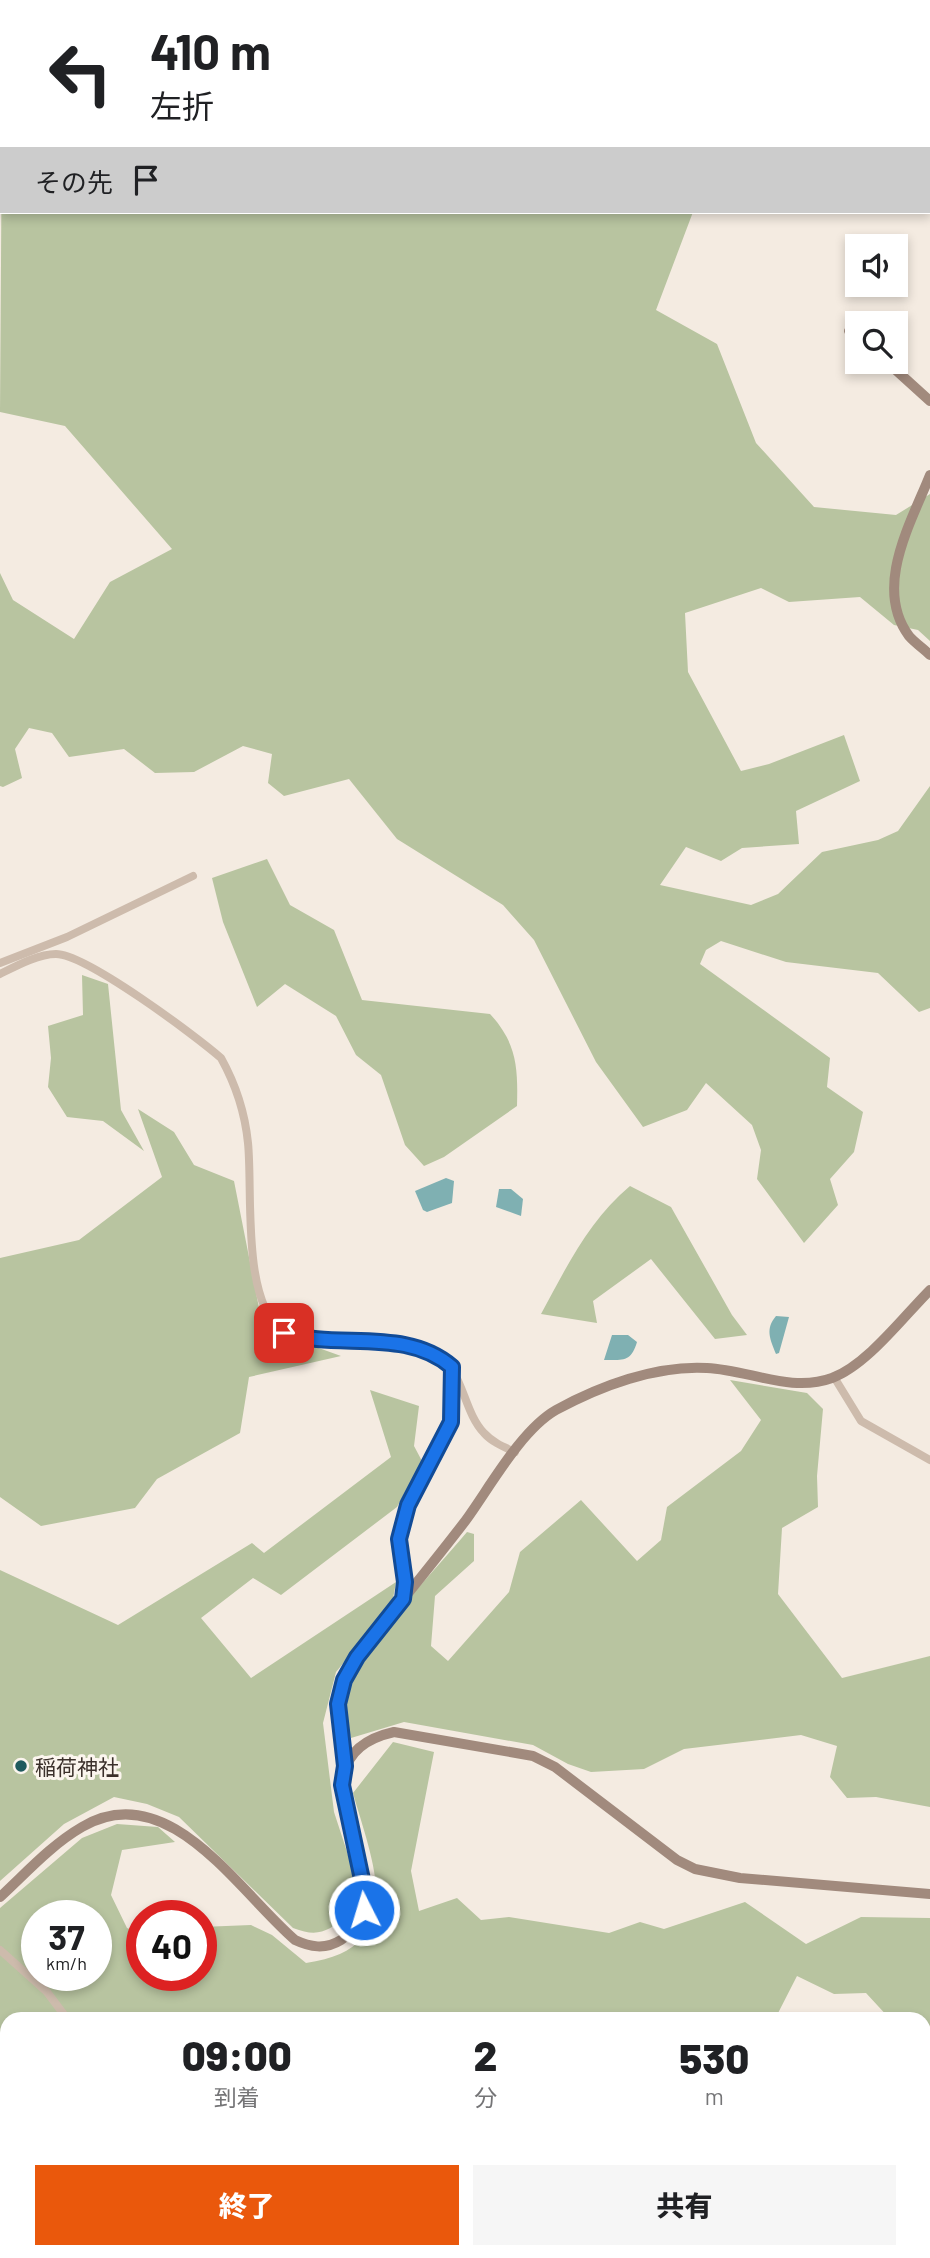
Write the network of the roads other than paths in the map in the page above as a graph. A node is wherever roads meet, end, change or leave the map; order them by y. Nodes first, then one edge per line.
1 (900, 374) edge
2 (930, 401) edge
3 (930, 475) edge
4 (930, 655) edge
5 (193, 876) dead end
6 (0, 963) edge
7 (0, 974) edge
8 (930, 1290) edge
9 (452, 1367) junction
10 (834, 1377) junction
11 (515, 1452) junction
12 (930, 1460) edge
13 (403, 1599) junction
14 (345, 1766) junction
15 (930, 1894) edge
16 (0, 1897) edge
17 (0, 1951) edge
18 (62, 2012) edge

1 - 2 street
3 - 4 street
5 - 6 street
7 - 9 street
8 - 10 street
9 - 11 street
9 - 13 street
10 - 11 street
10 - 12 street
11 - 13 street
13 - 14 street
14 - 15 street
14 - 16 street
17 - 18 street

